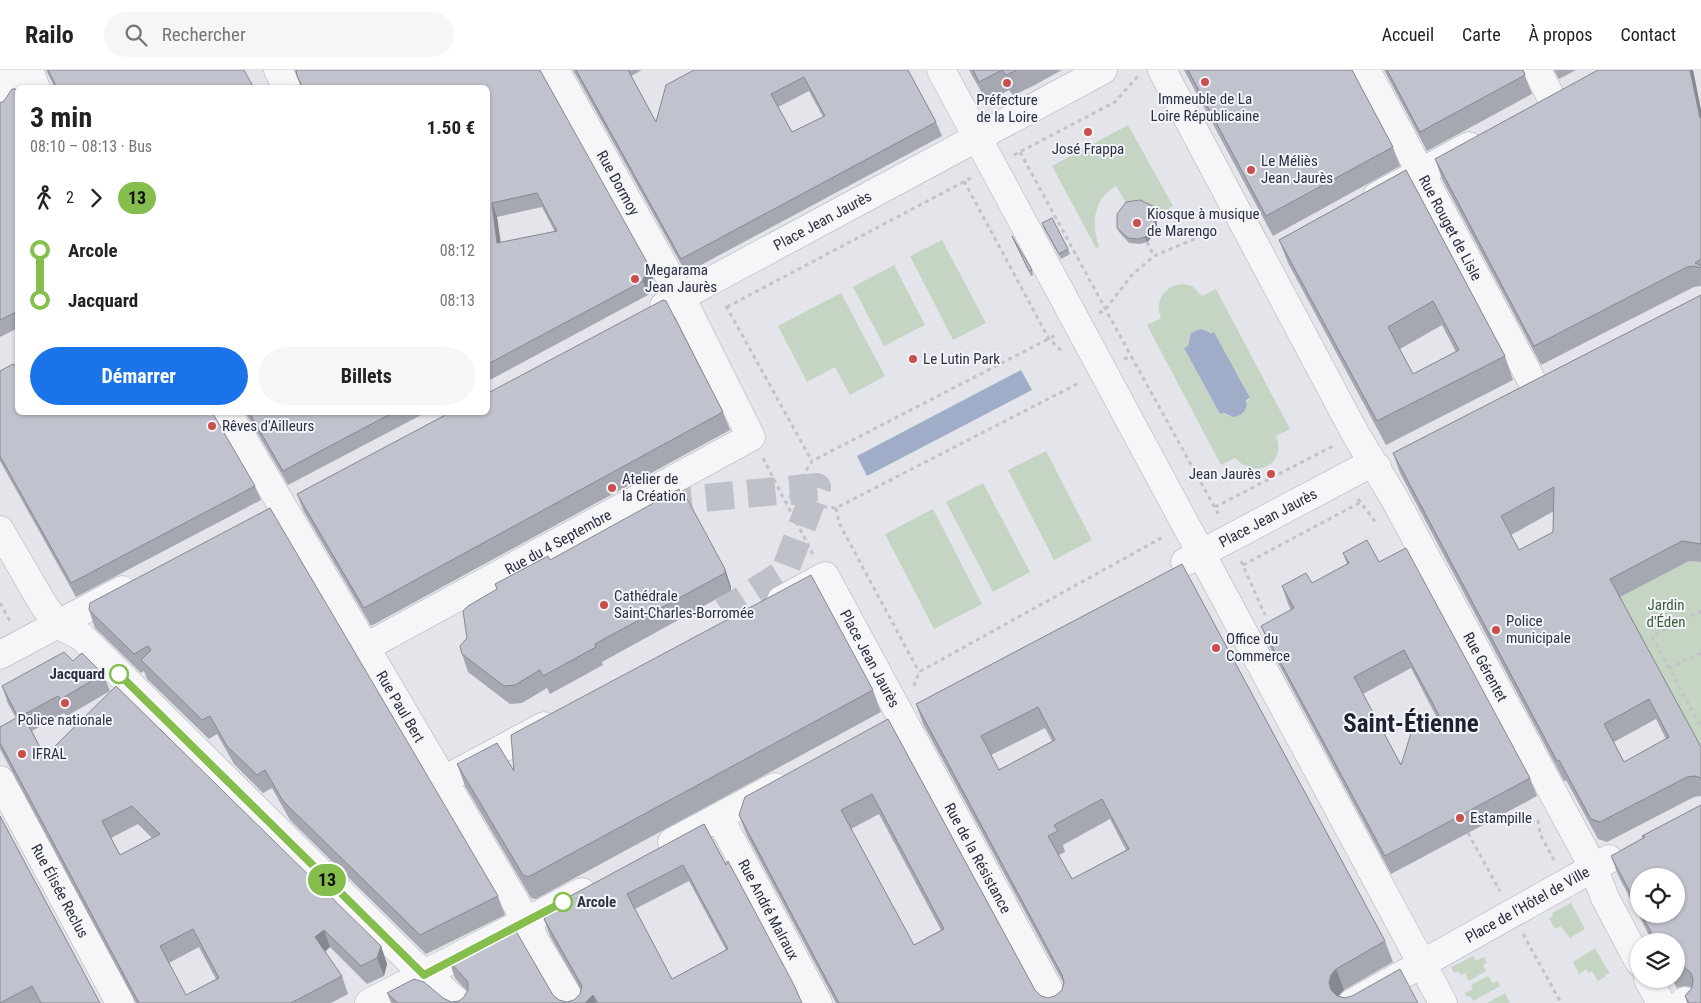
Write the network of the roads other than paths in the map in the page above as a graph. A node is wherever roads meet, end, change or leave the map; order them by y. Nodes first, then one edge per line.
1 (15, 70) edge
2 (29, 70) edge
3 (278, 70) edge
4 (555, 70) edge
5 (931, 70) edge
6 (941, 70) edge
7 (952, 70) edge
8 (1102, 70) edge
9 (1366, 70) edge
10 (1537, 70) edge
11 (1151, 71) edge
12 (35, 85) edge
13 (286, 85) edge
14 (1577, 88) edge
15 (1553, 101) junction
16 (0, 103) edge
17 (1528, 114) edge
18 (1495, 132) edge
19 (979, 138) junction
20 (1420, 173) junction
21 (1353, 210) edge
22 (1286, 246) edge
23 (1261, 260) junction
24 (680, 296) junction
25 (645, 316) edge
26 (1560, 372) edge
27 (1534, 386) junction
28 (1508, 398) edge
29 (228, 415) edge
30 (1388, 461) junction
31 (308, 493) edge
32 (270, 512) junction
33 (0, 530) edge
34 (1213, 548) junction
35 (1166, 572) edge
36 (146, 578) edge
37 (758, 612) edge
38 (58, 624) junction
39 (366, 647) junction
40 (0, 655) edge
41 (570, 712) edge
42 (902, 714) joint
43 (796, 776) edge
44 (0, 780) edge
45 (442, 781) junction
46 (719, 817) junction
47 (1634, 846) edge
48 (650, 855) edge
49 (1594, 867) junction
50 (606, 878) edge
51 (527, 922) junction
52 (1630, 945) edge
53 (1426, 962) junction
54 (424, 975) junction
55 (1659, 988) edge
56 (1676, 1002) edge
57 (120, 1003) edge
58 (369, 1003) edge
59 (459, 1003) edge
60 (572, 1003) edge
61 (818, 1003) edge
62 (1056, 1003) edge
63 (1352, 1003) edge
64 (1443, 1003) edge
65 (1454, 1003) edge

1 - 16 street
2 - 12 street
3 - 13 street
4 - 24 street, Rue Dormoy
5 - 19 street
6 - 19 street
7 - 19 street
8 - 19 street, Place Jean Jaurès
9 - 20 street, Rue Rouget de Lisle
10 - 15 street
11 - 23 street
14 - 15 street
15 - 17 street
18 - 20 street
19 - 24 street, Place Jean Jaurès
19 - 34 street
20 - 21 street
20 - 27 street, Rue Rouget de Lisle
22 - 23 street
23 - 30 street
24 - 25 street, Place Jean Jaurès
24 - 39 street, Rue du 4 Septembre
26 - 27 street
27 - 28 street
29 - 32 street, Rue Paul Bert
30 - 34 street, Place Jean Jaurès
30 - 49 street, Rue Gérentet
31 - 32 street
32 - 39 street, Rue Paul Bert
33 - 38 street
34 - 35 street, Place Jean Jaurès
34 - 53 street
36 - 38 street
37 - 42 street, Place Jean Jaurès
38 - 40 street
38 - 54 street
39 - 45 street, Rue Paul Bert
41 - 45 street
42 - 62 street, Rue de la Résistance
43 - 46 street
44 - 57 street, Rue Élisée Reclus
45 - 51 street, Rue Paul Bert
46 - 48 street
46 - 61 street, Rue André Malraux
47 - 49 street
49 - 52 street, Place de l'Hôtel de Ville
49 - 53 street, Place de l'Hôtel de Ville
50 - 51 street
51 - 54 street
51 - 60 street, Rue Paul Bert
53 - 63 street, Place de l'Hôtel de Ville
53 - 64 street
53 - 65 street
54 - 58 street
54 - 59 street
55 - 56 street

